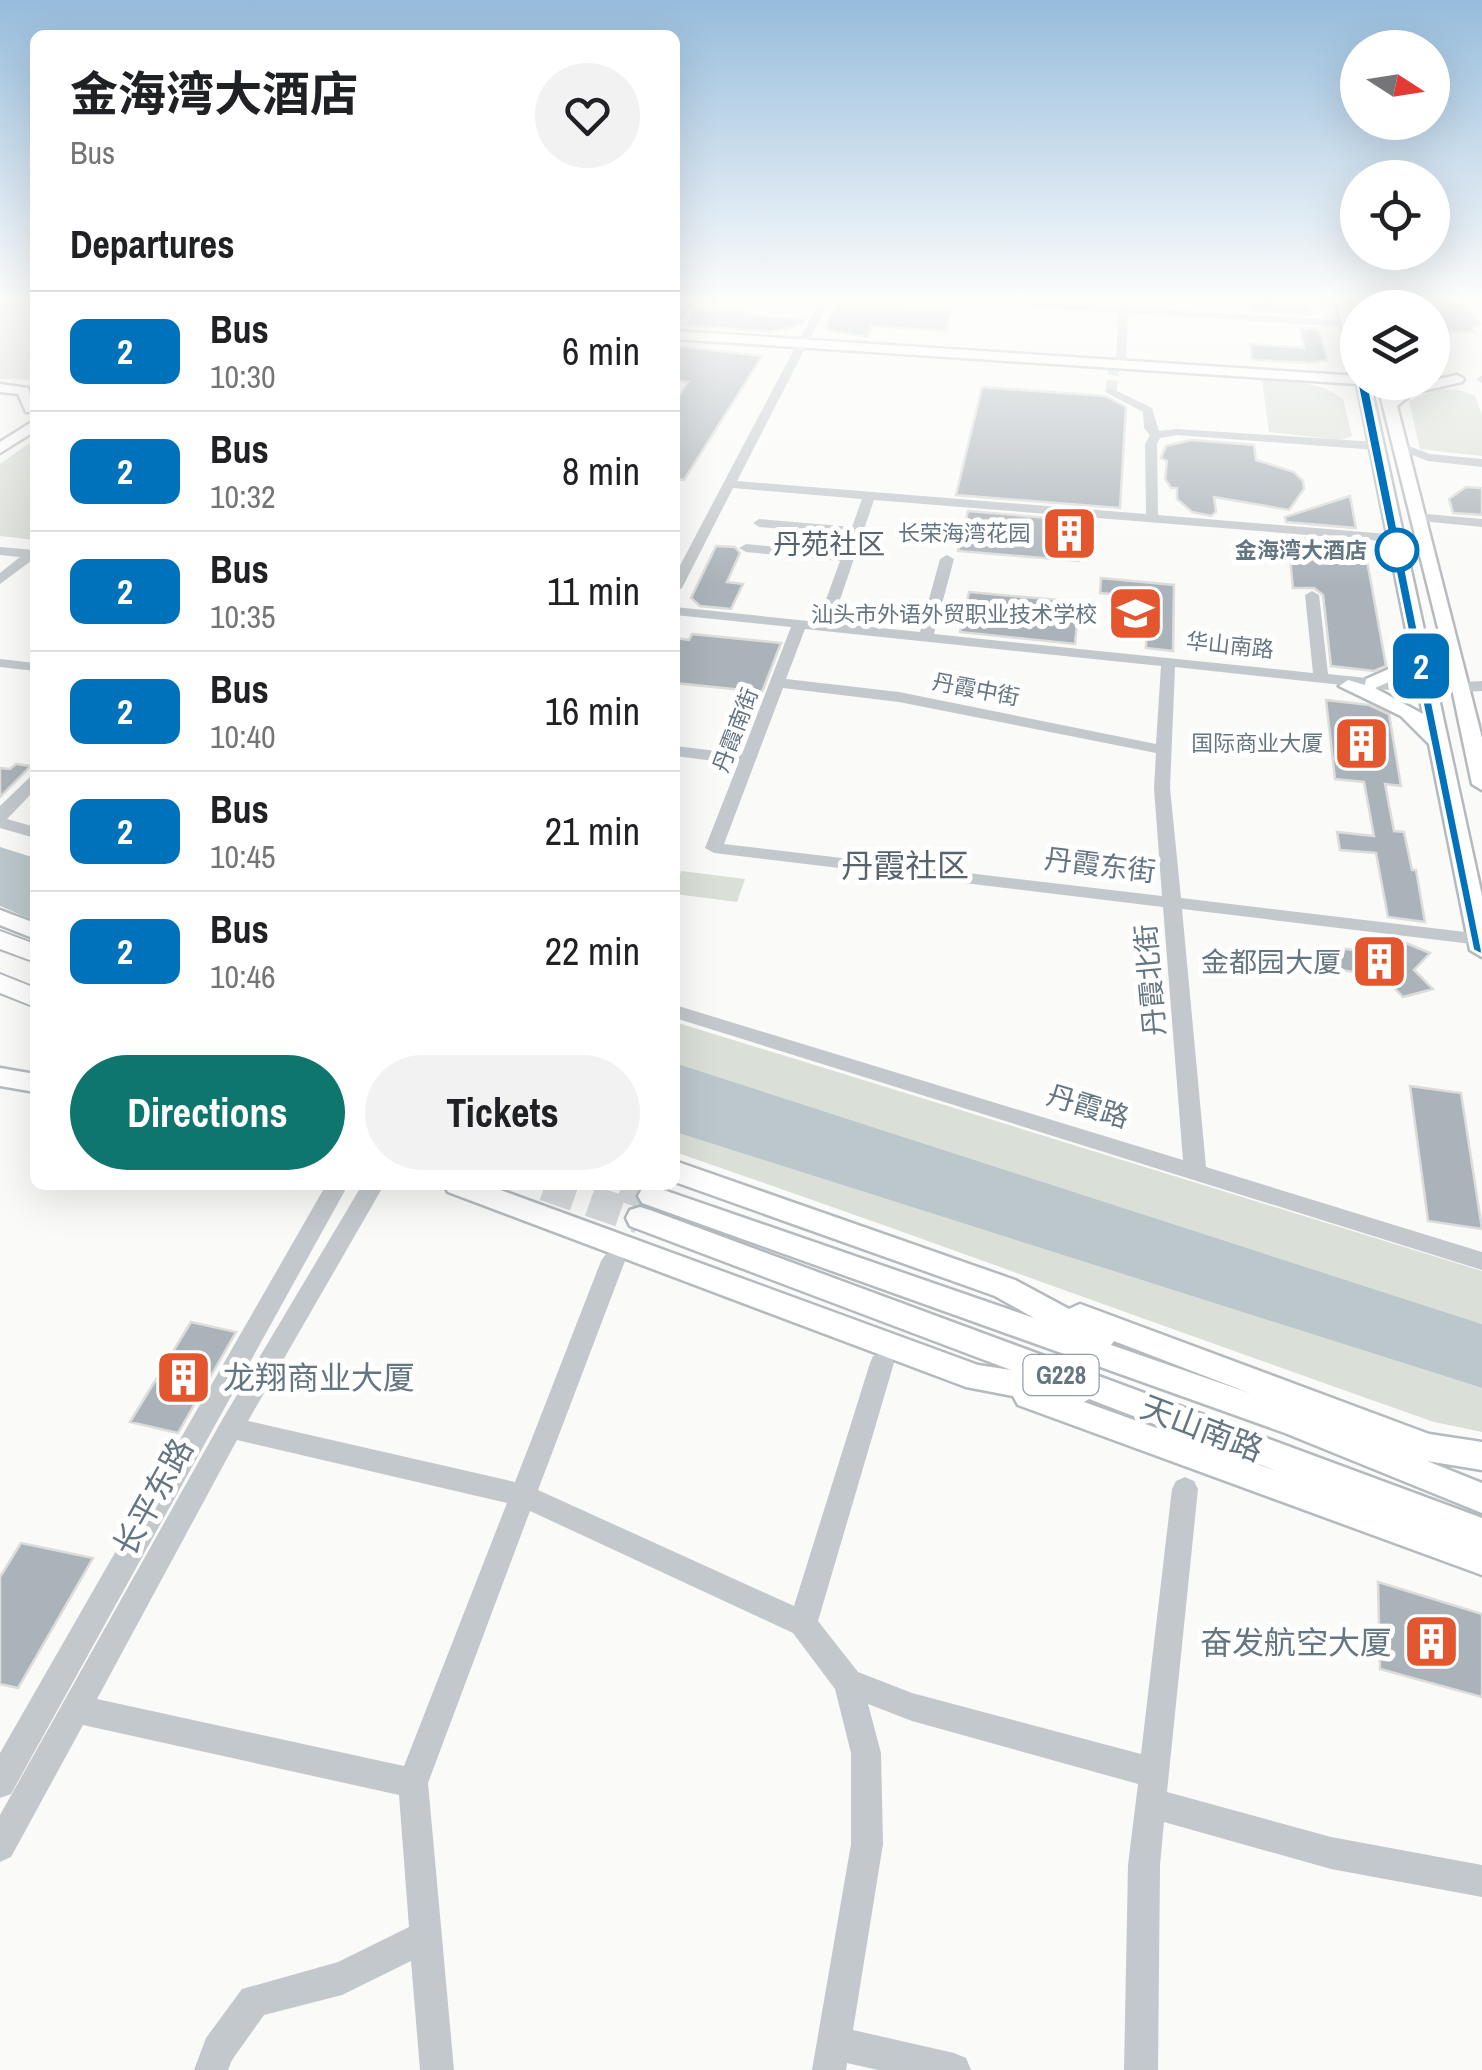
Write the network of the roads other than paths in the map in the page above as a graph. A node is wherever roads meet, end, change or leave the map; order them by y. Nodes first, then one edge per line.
1 (772, 393) edge
2 (775, 393) edge
3 (1114, 393) edge
4 (1346, 393) edge
5 (1405, 393) edge
6 (1366, 400) edge
7 (1388, 400) edge
8 (1368, 406) junction
9 (1389, 406) junction
10 (30, 415) edge
11 (30, 417) edge
12 (0, 430) edge
13 (1156, 436) junction
14 (1376, 446) junction
15 (1398, 446) junction
16 (0, 449) edge
17 (1482, 465) edge
18 (1404, 470) junction
19 (730, 484) junction
20 (869, 496) junction
21 (1416, 517) junction
22 (1152, 518) junction
23 (759, 523) dead end
24 (1482, 523) edge
25 (857, 531) junction
26 (1395, 538) junction
27 (746, 548) dead end
28 (0, 549) edge
29 (30, 553) edge
30 (30, 556) edge
31 (680, 557) edge
32 (848, 558) junction
33 (947, 559) dead end
34 (680, 579) edge
35 (0, 580) edge
36 (1312, 595) dead end
37 (680, 614) edge
38 (680, 615) edge
39 (824, 626) junction
40 (798, 628) junction
41 (926, 636) junction
42 (1418, 651) junction
43 (1454, 660) junction
44 (0, 663) edge
45 (30, 666) edge
46 (1168, 666) junction
47 (1482, 676) edge
48 (1321, 678) junction
49 (777, 683) junction
50 (1373, 683) junction
51 (1348, 686) junction
52 (1471, 690) edge
53 (1426, 692) junction
54 (1474, 716) edge
55 (1438, 744) junction
56 (1164, 750) junction
57 (680, 752) edge
58 (748, 760) junction
59 (1482, 784) edge
60 (30, 786) edge
61 (0, 819) edge
62 (30, 831) edge
63 (714, 848) joint
64 (1171, 901) junction
65 (0, 918) edge
66 (30, 930) edge
67 (0, 939) edge
68 (1481, 944) edge
69 (30, 952) edge
70 (0, 956) edge
71 (30, 968) edge
72 (0, 983) edge
73 (30, 996) edge
74 (0, 1002) edge
75 (680, 1013) edge
76 (30, 1014) edge
77 (0, 1069) edge
78 (30, 1073) edge
79 (0, 1077) edge
80 (30, 1082) edge
81 (1195, 1170) junction
82 (680, 1173) edge
83 (335, 1190) edge
84 (369, 1190) edge
85 (471, 1190) edge
86 (612, 1261) dead end
87 (1482, 1261) edge
88 (1005, 1288) junction
89 (882, 1364) dead end
90 (1164, 1376) junction
91 (977, 1378) junction
92 (1126, 1400) junction
93 (1296, 1423) junction
94 (231, 1428) junction
95 (1430, 1448) junction
96 (1482, 1456) edge
97 (1186, 1490) dead end
98 (522, 1494) junction
99 (1482, 1498) edge
100 (1419, 1509) junction
101 (1482, 1533) edge
102 (1482, 1557) edge
103 (804, 1624) junction
104 (848, 1682) junction
105 (76, 1709) junction
106 (0, 1782) edge
107 (413, 1782) junction
108 (1153, 1788) junction
109 (0, 1846) edge
110 (1482, 1882) edge
111 (426, 1936) junction
112 (832, 2056) edge
113 (211, 2070) edge
114 (437, 2070) edge
115 (954, 2070) edge
116 (1141, 2070) edge

1 - 31 street
2 - 19 street
3 - 13 street
4 - 8 main road
5 - 9 main road
6 - 8 main road
7 - 9 main road
8 - 14 main road
9 - 15 main road
10 - 12 main road
11 - 16 main road
13 - 14 street
13 - 22 street
14 - 26 main road
15 - 17 street
15 - 18 main road
17 - 18 street
18 - 21 main road
19 - 20 street
19 - 34 street
20 - 22 street
20 - 25 street
21 - 24 street
21 - 43 main road
22 - 26 street
23 - 25 street
25 - 32 street
26 - 42 main road
27 - 32 street
28 - 29 street
30 - 35 street
32 - 39 street
33 - 41 street
36 - 48 street
37 - 39 street, 华山南路
38 - 40 street, 华山南路
39 - 41 street, 华山南路
40 - 46 street, 华山南路
40 - 49 street, 丹霞南街
41 - 48 street, 华山南路
42 - 50 main road
42 - 53 main road
43 - 47 main road
43 - 52 main road
44 - 45 street
46 - 51 street, 华山南路
46 - 56 street, 丹霞北街
48 - 50 street, 华山南路
49 - 56 street, 丹霞中街
49 - 58 street, 丹霞南街
50 - 53 street, 华山南路
51 - 53 street, 华山南路
51 - 55 main road
52 - 53 street, 华山南路
52 - 54 main road
53 - 55 main road
54 - 59 main road
55 - 68 main road
56 - 64 street, 丹霞北街
57 - 58 street
58 - 63 street, 丹霞南街
60 - 61 street
61 - 62 street
63 - 64 street, 丹霞东街
64 - 68 street, 丹霞东街
64 - 81 street, 丹霞北街
65 - 66 main road
67 - 69 highway
70 - 71 highway
72 - 73 highway
74 - 76 highway
75 - 81 street, 丹霞路
77 - 78 main road
79 - 80 main road
81 - 87 street, 丹霞路
82 - 88 main road, 天山南路
83 - 106 street, 长平东路
84 - 94 street, 长平东路
85 - 91 main road
86 - 98 street
88 - 90 main road, 天山南路
88 - 95 main road, 天山南路
89 - 103 street
90 - 92 main road, 天山南路 / G228
90 - 93 main road, 天山南路 / G228
91 - 92 main road
91 - 102 main road
92 - 100 main road, 天山南路 / G228
93 - 95 main road
93 - 99 main road, 天山南路 / G228
94 - 98 street
94 - 105 street, 长平东路
95 - 96 main road
97 - 108 street
98 - 103 street
98 - 107 street
100 - 101 main road, 天山南路 / G228
100 - 102 main road
103 - 104 street
104 - 108 street
104 - 112 street
105 - 107 street
105 - 109 street, 长平东路
107 - 111 street
108 - 110 street
108 - 116 street
111 - 113 street
111 - 114 street
112 - 115 street

